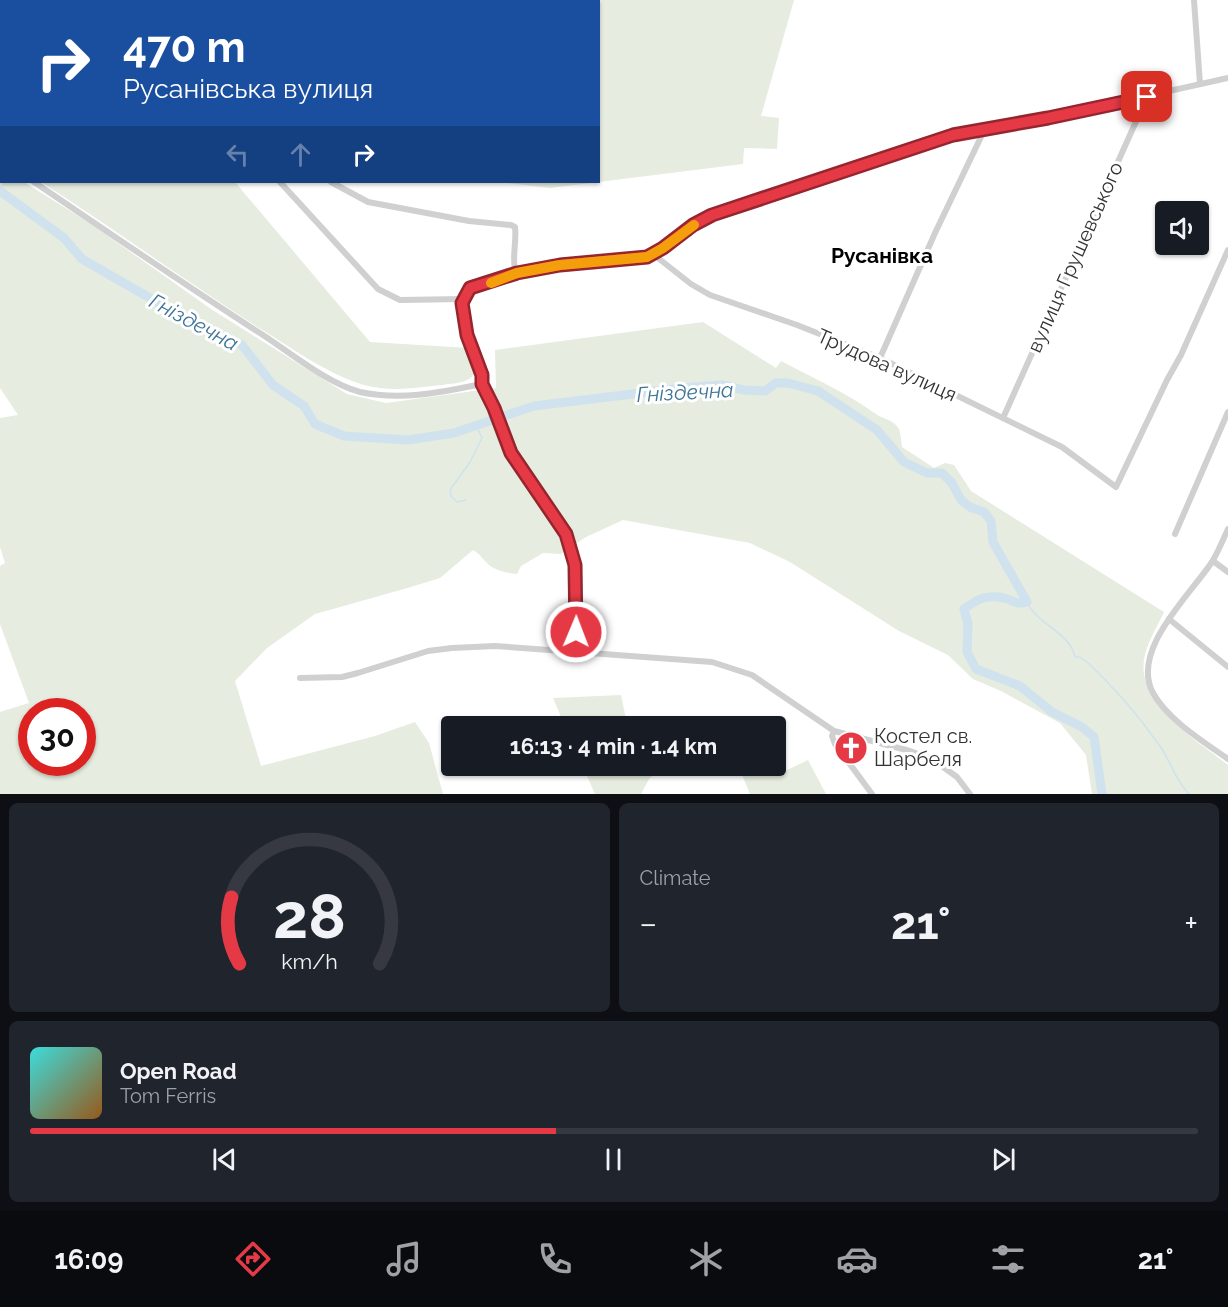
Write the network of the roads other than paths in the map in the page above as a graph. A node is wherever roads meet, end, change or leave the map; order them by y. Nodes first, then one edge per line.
1 (1194, 0) edge
2 (1228, 78) edge
3 (1200, 84) junction
4 (1147, 97) junction
5 (981, 130) junction
6 (35, 183) edge
7 (281, 183) edge
8 (333, 183) edge
9 (1228, 250) edge
10 (655, 253) junction
11 (516, 274) junction
12 (464, 299) junction
13 (880, 358) junction
14 (482, 384) junction
15 (1228, 412) edge
16 (1003, 418) junction
17 (1228, 529) edge
18 (1175, 534) dead end
19 (1213, 561) junction
20 (1228, 572) edge
21 (1169, 619) junction
22 (575, 652) junction
23 (1228, 667) edge
24 (300, 678) dead end
25 (834, 731) junction
26 (1228, 759) edge
27 (872, 794) edge
28 (970, 794) edge

1 - 3 street
2 - 3 street
3 - 4 street
4 - 5 street
4 - 16 street, вулиця Грушевського
5 - 10 street
5 - 13 street
6 - 14 street
7 - 12 street
8 - 11 street
9 - 16 street, Трудова вулиця
10 - 11 street
10 - 13 street, Трудова вулиця
11 - 12 street
12 - 14 street
13 - 16 street, Трудова вулиця
14 - 22 street
15 - 18 street
17 - 19 street
19 - 20 street
19 - 21 street
21 - 23 street
21 - 26 street
22 - 24 street
22 - 25 street
25 - 27 street
25 - 28 street

